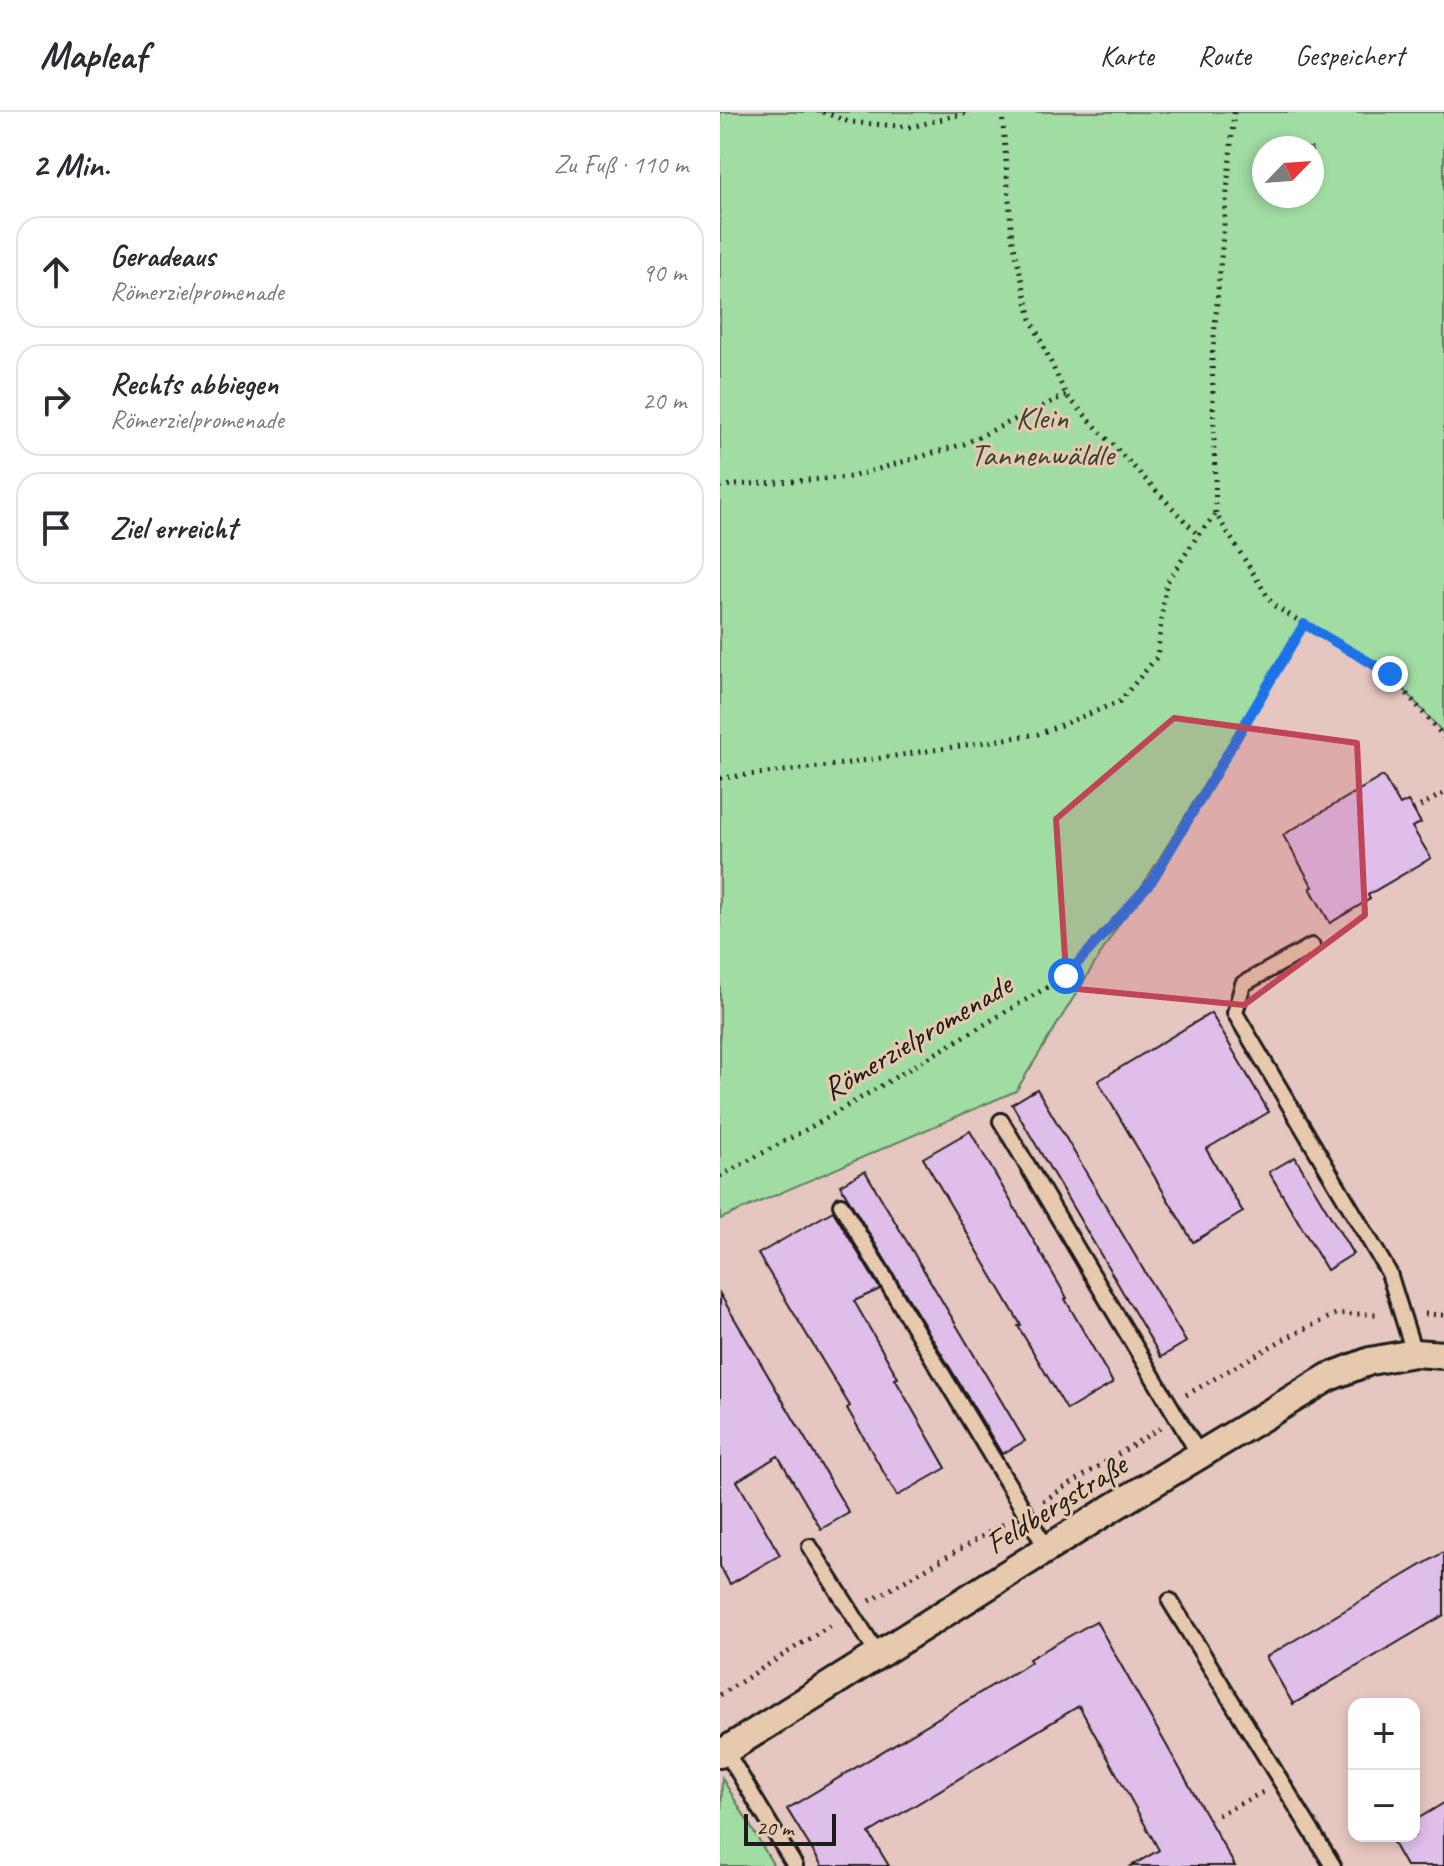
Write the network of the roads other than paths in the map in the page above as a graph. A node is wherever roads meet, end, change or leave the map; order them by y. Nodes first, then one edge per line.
1 (1312, 946) dead end
2 (1001, 1121) dead end
3 (841, 1205) dead end
4 (1414, 1353) junction
5 (1444, 1355) edge
6 (1200, 1456) junction
7 (810, 1547) dead end
8 (1047, 1549) junction
9 (1170, 1601) dead end
10 (879, 1656) junction
11 (722, 1749) edge
12 (1329, 1865) edge
13 (795, 1866) edge

1 - 4 lane
2 - 6 lane
3 - 8 lane
4 - 5 street, Feldbergstraße
4 - 6 street, Feldbergstraße
6 - 8 street, Feldbergstraße
7 - 10 lane
8 - 10 street, Feldbergstraße
9 - 12 lane
10 - 11 street, Feldbergstraße
11 - 13 lane

